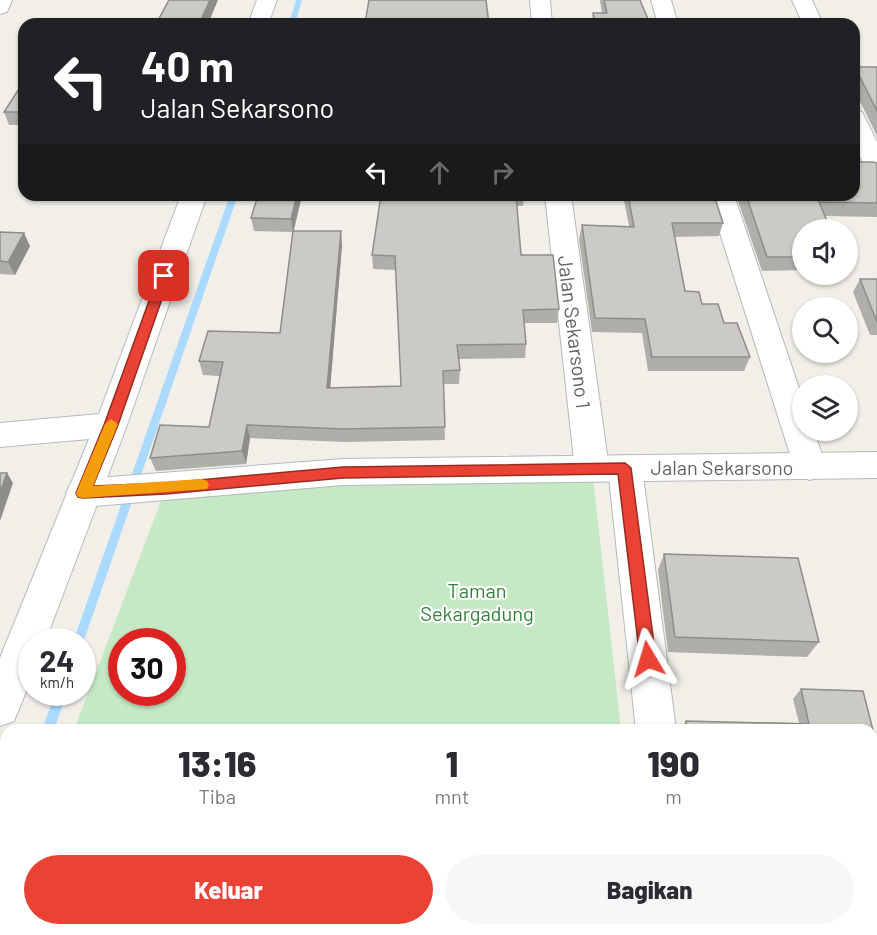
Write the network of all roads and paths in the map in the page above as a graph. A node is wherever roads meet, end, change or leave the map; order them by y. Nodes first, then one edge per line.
1 (2, 0) edge
2 (267, 0) edge
3 (540, 0) edge
4 (661, 0) edge
5 (802, 0) edge
6 (0, 8) edge
7 (260, 18) edge
8 (542, 18) edge
9 (666, 18) edge
10 (810, 18) edge
11 (877, 114) edge
12 (860, 115) edge
13 (860, 130) edge
14 (877, 169) edge
15 (192, 201) edge
16 (559, 201) edge
17 (723, 201) edge
18 (111, 425) junction
19 (0, 435) edge
20 (877, 465) edge
21 (810, 467) junction
22 (609, 469) junction
23 (92, 493) junction
24 (0, 707) edge
25 (655, 724) edge

1 - 6 street
2 - 7 street
3 - 8 street
4 - 9 street
5 - 10 street
11 - 12 street
13 - 14 street
15 - 18 street
16 - 22 street, Jalan Sekarsono 1
17 - 21 street
18 - 19 street
18 - 23 street
20 - 21 street, Jalan Sekarsono
21 - 22 street, Jalan Sekarsono
22 - 23 street, Jalan Sekarsono
22 - 25 street, Jalan Sekarsono 1
23 - 24 street

